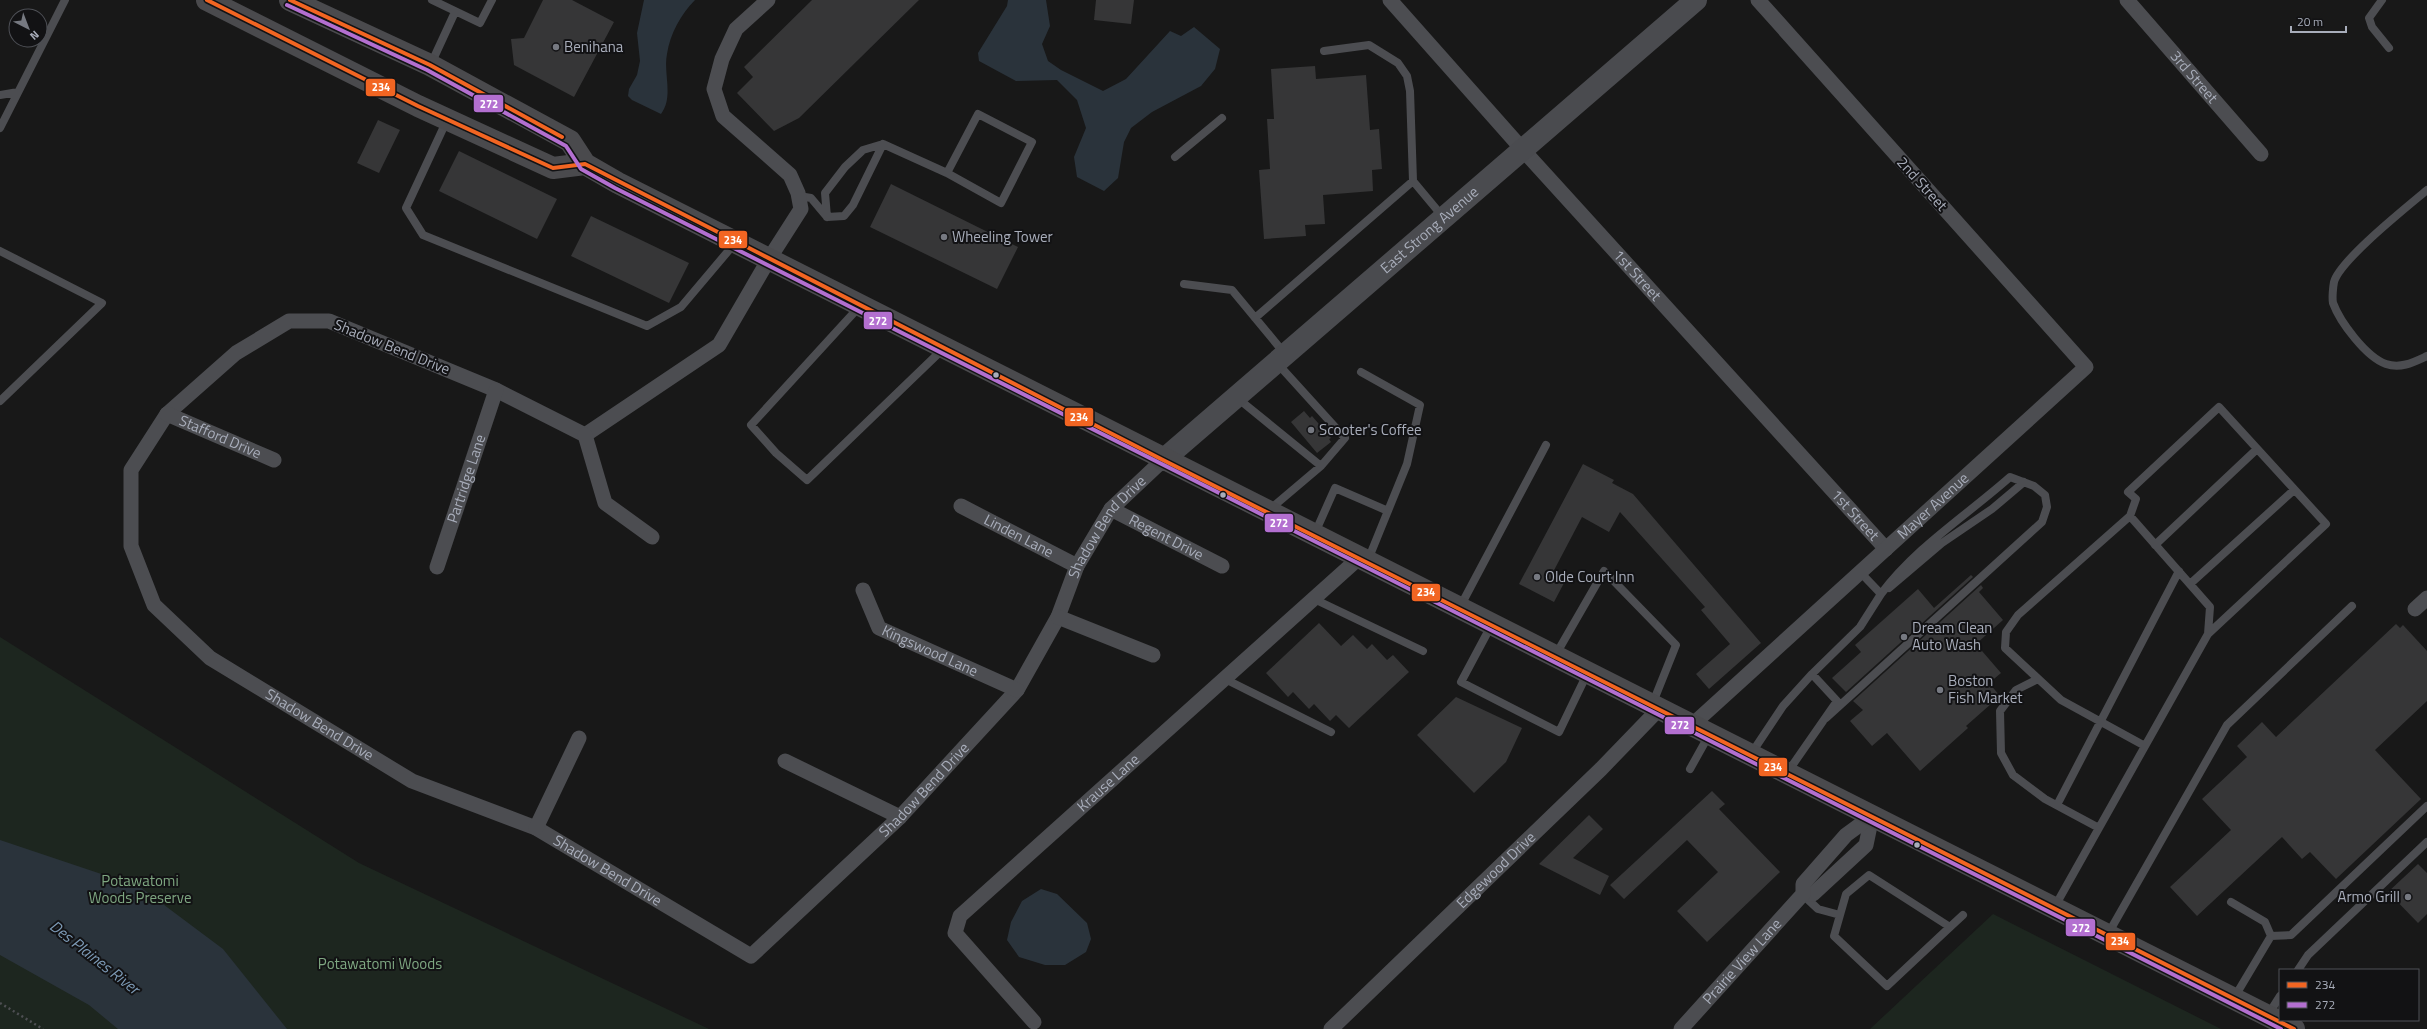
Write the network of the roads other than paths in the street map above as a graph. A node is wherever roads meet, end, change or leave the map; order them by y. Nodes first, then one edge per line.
1 (64, 0) edge
2 (207, 0) edge
3 (290, 0) edge
4 (432, 0) edge
5 (492, 0) edge
6 (768, 0) edge
7 (1390, 0) edge
8 (1696, 0) edge
9 (1758, 0) edge
10 (2126, 0) edge
11 (2382, 0) edge
12 (455, 12) junction
13 (2388, 48) dead end
14 (1324, 51) dead end
15 (430, 65) junction
16 (18, 92) junction
17 (0, 95) edge
18 (1222, 118) dead end
19 (448, 119) junction
20 (0, 128) edge
21 (883, 144) junction
22 (1523, 150) junction
23 (2261, 154) dead end
24 (1175, 157) dead end
25 (585, 164) junction
26 (947, 173) junction
27 (1413, 181) junction
28 (2427, 190) edge
29 (799, 196) junction
30 (827, 217) junction
31 (1444, 218) junction
32 (736, 242) junction
33 (0, 251) edge
34 (769, 259) junction
35 (1184, 284) dead end
36 (861, 306) junction
37 (1256, 318) junction
38 (944, 348) junction
39 (2427, 356) edge
40 (1281, 358) junction
41 (2086, 367) joint
42 (1361, 372) dead end
43 (496, 390) junction
44 (1236, 397) junction
45 (0, 401) edge
46 (167, 414) junction
47 (585, 435) junction
48 (1546, 445) dead end
49 (2257, 449) junction
50 (274, 460) dead end
51 (1163, 460) junction
52 (1321, 466) junction
53 (2024, 482) junction
54 (2294, 490) junction
55 (961, 506) dead end
56 (1111, 509) junction
57 (1267, 511) junction
58 (1388, 511) junction
59 (2130, 516) junction
60 (1315, 536) junction
61 (652, 537) dead end
62 (2155, 544) junction
63 (1886, 549) junction
64 (1363, 560) junction
65 (1077, 566) junction
66 (1222, 566) dead end
67 (437, 567) dead end
68 (2179, 571) junction
69 (1860, 572) junction
70 (2190, 584) junction
71 (863, 590) dead end
72 (1880, 594) junction
73 (2427, 598) edge
74 (1314, 599) junction
75 (2352, 606) dead end
76 (1460, 608) junction
77 (2415, 609) dead end
78 (1058, 617) junction
79 (1492, 624) junction
80 (2208, 634) junction
81 (1423, 651) dead end
82 (1153, 655) dead end
83 (1555, 656) junction
84 (1587, 673) junction
85 (1812, 674) junction
86 (1225, 678) junction
87 (2038, 679) junction
88 (1017, 690) junction
89 (1655, 707) junction
90 (1826, 718) junction
91 (2102, 722) junction
92 (1700, 730) junction
93 (1331, 732) dead end
94 (579, 738) dead end
95 (2145, 746) junction
96 (1750, 755) junction
97 (785, 762) dead end
98 (1690, 769) dead end
99 (1787, 774) junction
100 (2057, 805) junction
101 (2427, 806) edge
102 (1872, 816) junction
103 (900, 817) junction
104 (536, 828) junction
105 (2099, 828) junction
106 (2427, 842) edge
107 (1803, 894) junction
108 (2231, 902) dead end
109 (2054, 908) junction
110 (1840, 915) junction
111 (1963, 915) dead end
112 (1950, 927) junction
113 (2107, 935) junction
114 (2271, 936) junction
115 (2299, 969) edge
116 (2279, 998) edge
117 (2234, 999) junction
118 (2267, 1016) junction
119 (1034, 1022) dead end
120 (1330, 1029) edge
121 (1681, 1029) edge
122 (2294, 1029) edge

1 - 16 lane
2 - 19 main road
3 - 15 main road
4 - 12 lane
5 - 12 lane
6 - 29 street
7 - 22 street, 1st Street
8 - 22 street, East Strong Avenue
9 - 41 street, 2nd Street
10 - 23 street, 3rd Street
11 - 13 lane
12 - 15 lane
14 - 27 lane
15 - 25 main road
16 - 17 lane
16 - 20 lane
18 - 24 lane
19 - 25 main road
19 - 32 lane
21 - 26 lane
21 - 30 lane
21 - 30 lane
22 - 31 street, East Strong Avenue
22 - 63 street, 1st Street
25 - 32 main road
26 - 26 lane
27 - 31 lane
27 - 37 lane
28 - 39 lane
29 - 30 lane
29 - 34 street
31 - 40 street, East Strong Avenue
32 - 34 main road
33 - 45 lane
34 - 36 main road
34 - 47 street
35 - 37 lane
36 - 38 main road
36 - 38 lane
37 - 40 lane
38 - 51 main road
40 - 44 street, East Strong Avenue
40 - 52 lane
41 - 63 street, Mayer Avenue
42 - 58 lane
43 - 46 street, Shadow Bend Drive
43 - 47 street, Shadow Bend Drive
43 - 67 street, Partridge Lane
44 - 51 street, East Strong Avenue
44 - 52 lane
46 - 50 street, Stafford Drive
46 - 104 street, Shadow Bend Drive
47 - 61 street
48 - 76 lane
49 - 54 lane
49 - 59 lane
49 - 62 lane
51 - 56 street, Shadow Bend Drive
51 - 57 main road
52 - 57 lane
53 - 72 lane
53 - 72 lane
53 - 90 lane
54 - 70 lane
54 - 80 lane
55 - 65 street, Linden Lane
56 - 65 street, Shadow Bend Drive
56 - 66 street, Regent Drive
57 - 60 main road
58 - 60 lane
58 - 64 lane
59 - 62 lane
59 - 87 lane
60 - 64 main road
62 - 68 lane
63 - 69 street, Mayer Avenue
64 - 74 street, Krause Lane
64 - 76 main road
65 - 78 street, Shadow Bend Drive
68 - 70 lane
68 - 91 lane
69 - 72 lane
69 - 92 street, Mayer Avenue
70 - 80 lane
71 - 88 street, Kingswood Lane
72 - 85 lane
73 - 77 street
74 - 81 lane
74 - 86 street, Krause Lane
75 - 113 lane
76 - 79 main road
78 - 82 street
78 - 88 street, Shadow Bend Drive
79 - 83 main road
79 - 84 lane
80 - 95 lane
83 - 84 main road
83 - 89 lane
84 - 89 main road
85 - 90 lane
85 - 96 lane
86 - 93 lane
86 - 119 street, Krause Lane
87 - 91 lane
87 - 100 lane
88 - 103 street, Shadow Bend Drive
89 - 92 main road
89 - 120 street, Edgewood Drive
90 - 99 lane
91 - 95 lane
91 - 100 lane
92 - 96 main road
92 - 98 lane
94 - 104 street
95 - 105 lane
96 - 99 main road
97 - 103 street
99 - 102 main road
100 - 105 lane
101 - 114 lane
102 - 107 street, Prairie View Lane
102 - 107 street, Prairie View Lane
102 - 109 main road
103 - 104 street, Shadow Bend Drive
105 - 109 lane
106 - 115 lane
107 - 110 lane
107 - 121 street, Prairie View Lane
108 - 114 lane
109 - 113 main road
110 - 112 lane
110 - 112 lane
111 - 112 lane
113 - 117 main road
114 - 117 lane
116 - 118 lane
117 - 118 main road
118 - 122 main road

